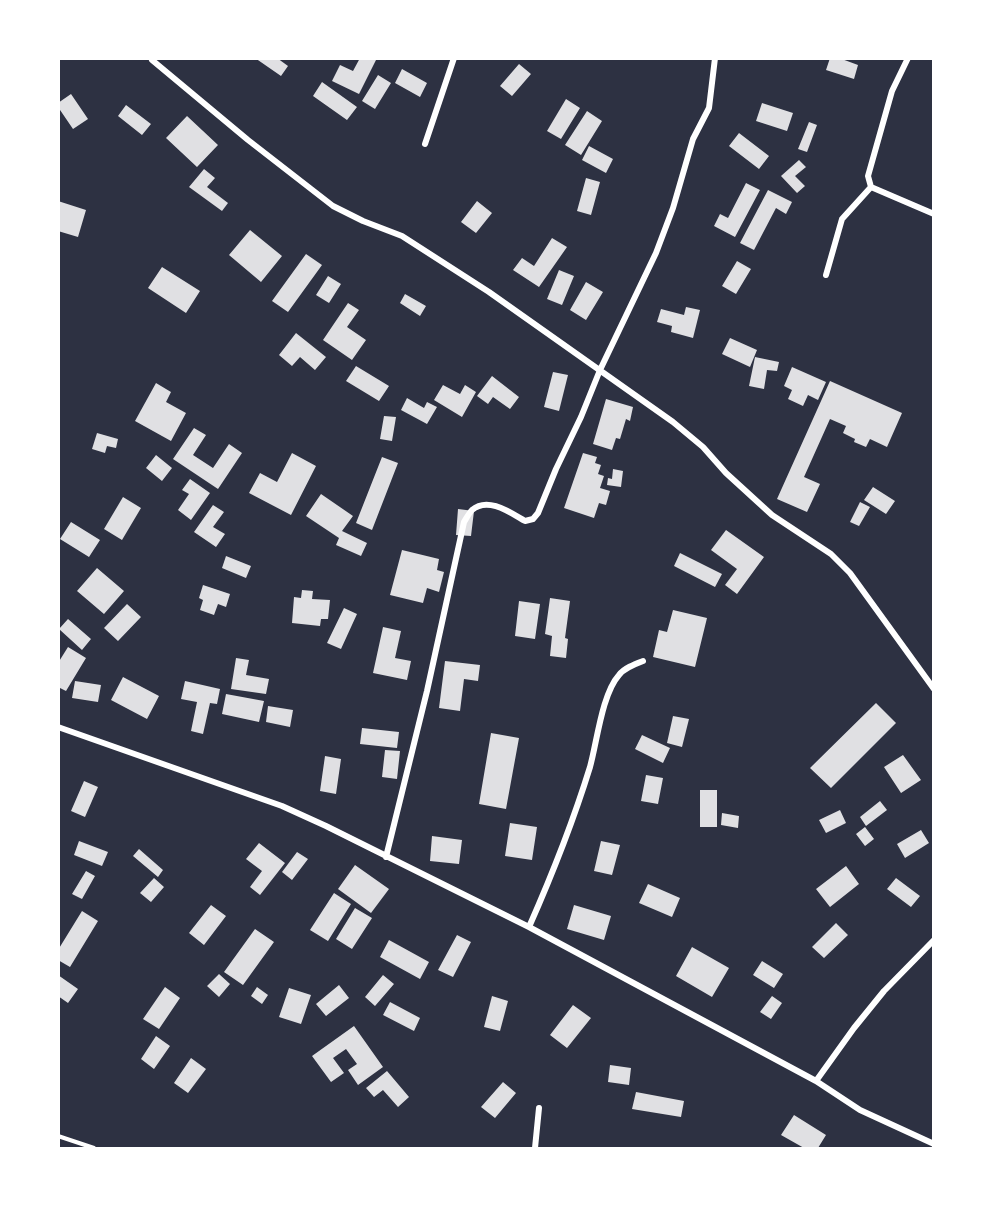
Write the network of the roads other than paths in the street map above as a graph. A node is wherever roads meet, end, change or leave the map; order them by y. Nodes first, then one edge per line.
1 (454, 58) edge
2 (715, 58) edge
3 (909, 58) edge
4 (152, 60) dead end
5 (425, 144) dead end
6 (871, 188) junction
7 (933, 214) edge
8 (826, 275) dead end
9 (600, 370) junction
10 (643, 661) dead end
11 (933, 689) edge
12 (58, 727) edge
13 (386, 857) junction
14 (528, 927) junction
15 (933, 940) edge
16 (816, 1081) junction
17 (539, 1108) dead end
18 (933, 1144) edge
19 (535, 1149) edge

1 - 5 street
2 - 9 street
3 - 6 street
4 - 9 street
6 - 7 street
6 - 8 street
9 - 11 street
9 - 13 street
10 - 14 street
12 - 13 street
13 - 14 street
14 - 16 street
15 - 16 street
16 - 18 street
17 - 19 street

